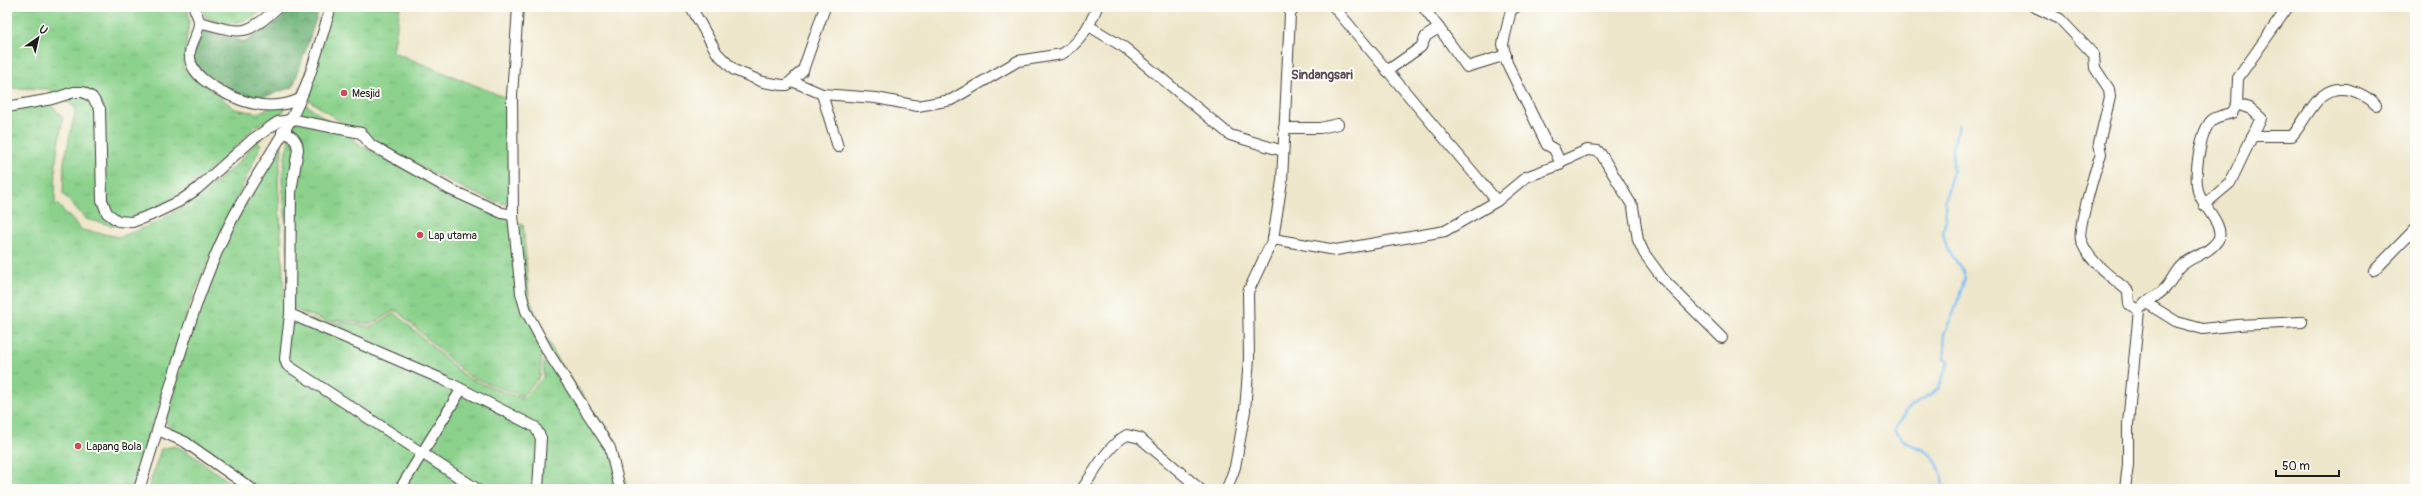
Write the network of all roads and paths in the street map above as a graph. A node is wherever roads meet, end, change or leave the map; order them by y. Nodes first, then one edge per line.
1 (194, 7) edge
2 (278, 7) edge
3 (331, 7) edge
4 (518, 7) edge
5 (691, 7) edge
6 (825, 7) edge
7 (1097, 7) edge
8 (1295, 7) edge
9 (1334, 7) edge
10 (1423, 7) edge
11 (1516, 7) edge
12 (2034, 7) edge
13 (2288, 7) edge
14 (199, 22) junction
15 (1089, 26) junction
16 (1439, 28) junction
17 (1506, 55) junction
18 (1388, 71) junction
19 (792, 81) junction
20 (822, 94) junction
21 (300, 99) junction
22 (2237, 104) junction
23 (2376, 105) dead end
24 (7, 107) edge
25 (290, 119) junction
26 (1338, 124) dead end
27 (1284, 128) junction
28 (282, 132) junction
29 (2252, 136) junction
30 (838, 147) dead end
31 (1283, 151) junction
32 (1560, 162) junction
33 (1497, 201) junction
34 (2204, 205) junction
35 (513, 215) junction
36 (2413, 236) edge
37 (1273, 239) junction
38 (2374, 270) dead end
39 (2142, 306) junction
40 (290, 314) junction
41 (2302, 322) dead end
42 (1722, 338) dead end
43 (461, 390) junction
44 (158, 430) junction
45 (423, 453) junction
46 (139, 489) edge
47 (252, 489) edge
48 (400, 489) edge
49 (477, 489) edge
50 (538, 489) edge
51 (620, 489) edge
52 (1082, 489) edge
53 (1200, 489) edge
54 (1227, 489) edge
55 (2125, 489) edge

1 - 14 street
2 - 14 street
3 - 21 street
4 - 35 street
5 - 19 street
6 - 19 street
7 - 15 street
8 - 27 street
9 - 18 street
10 - 16 street
11 - 17 street
12 - 39 street
13 - 22 street
14 - 21 street
15 - 20 street
15 - 31 street
16 - 17 street
16 - 18 street
17 - 32 street
18 - 33 street
19 - 20 street
20 - 30 street
21 - 25 street
22 - 29 street
22 - 34 street
23 - 29 street
24 - 25 street
25 - 28 street
25 - 35 street
26 - 27 street
27 - 31 street
28 - 40 street
28 - 44 street
29 - 34 street
31 - 37 street
32 - 33 street
32 - 42 street
33 - 37 street
34 - 39 street
35 - 51 street
36 - 38 street
37 - 54 street
39 - 41 street
39 - 55 street
40 - 43 street
40 - 45 street
43 - 45 street
43 - 50 street
44 - 46 street
44 - 47 street
45 - 48 street
45 - 49 street
52 - 53 street

